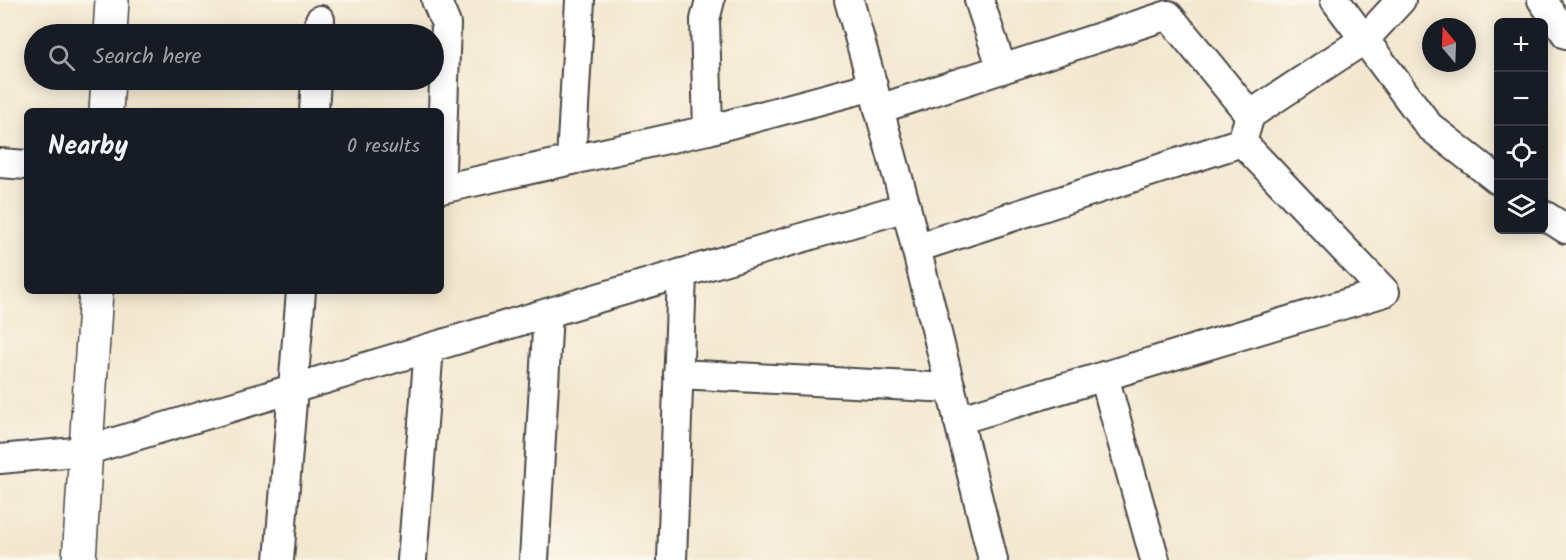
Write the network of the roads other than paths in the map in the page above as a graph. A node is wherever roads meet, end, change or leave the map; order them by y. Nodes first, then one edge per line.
1 (112, 0) edge
2 (436, 0) edge
3 (580, 0) edge
4 (710, 0) edge
5 (849, 0) edge
6 (979, 0) edge
7 (1335, 0) edge
8 (1401, 0) edge
9 (1546, 1) edge
10 (111, 24) edge
11 (1566, 34) edge
12 (1365, 39) junction
13 (1002, 69) junction
14 (444, 82) edge
15 (107, 90) edge
16 (315, 90) edge
17 (444, 90) edge
18 (876, 98) junction
19 (106, 108) edge
20 (314, 108) edge
21 (443, 108) edge
22 (1250, 115) junction
23 (708, 130) junction
24 (1242, 142) junction
25 (571, 160) junction
26 (0, 163) edge
27 (24, 165) edge
28 (1494, 177) edge
29 (444, 188) edge
30 (906, 207) junction
31 (1548, 217) edge
32 (1566, 229) edge
33 (916, 248) junction
34 (682, 273) junction
35 (96, 294) edge
36 (301, 294) edge
37 (548, 313) junction
38 (429, 348) junction
39 (678, 374) junction
40 (1104, 376) junction
41 (951, 388) junction
42 (293, 389) junction
43 (958, 420) junction
44 (86, 451) junction
45 (0, 459) edge
46 (79, 560) edge
47 (279, 560) edge
48 (412, 560) edge
49 (534, 560) edge
50 (672, 560) edge
51 (993, 560) edge
52 (1155, 560) edge

1 - 10 main road
2 - 14 street
3 - 25 street
4 - 23 street
5 - 18 street
6 - 13 street
7 - 12 street
8 - 12 street
9 - 11 street
12 - 22 street
12 - 28 street
13 - 18 street
13 - 22 street
15 - 19 main road
16 - 20 street
17 - 21 street
18 - 23 street
18 - 30 street
22 - 24 street
23 - 25 street
24 - 33 street
24 - 40 street
25 - 29 street
26 - 27 street
30 - 33 street
30 - 34 street
31 - 32 street
33 - 41 street
34 - 37 street
34 - 39 street
35 - 44 main road
36 - 42 street
37 - 38 street
37 - 49 street
38 - 42 street
38 - 48 street
39 - 41 street
39 - 50 street
40 - 43 street
40 - 52 street
41 - 43 street
42 - 44 street
42 - 47 street
43 - 51 street
44 - 45 street
44 - 46 main road

